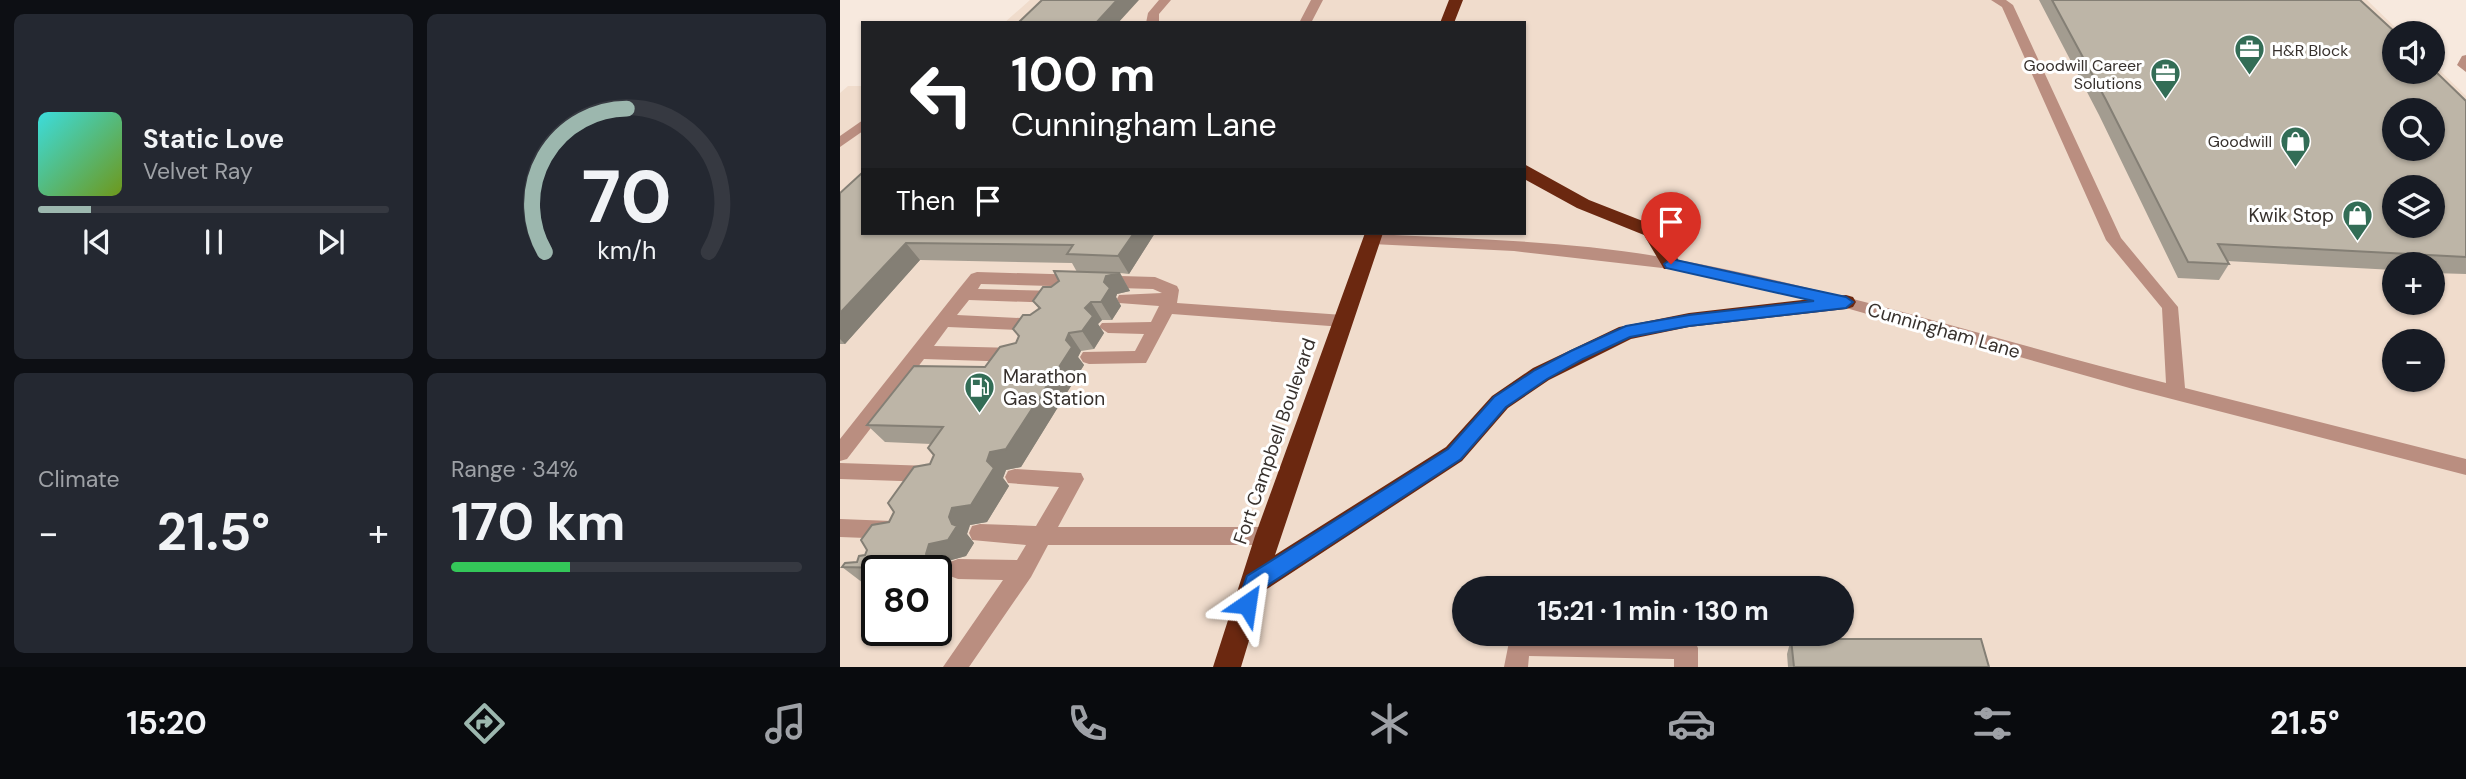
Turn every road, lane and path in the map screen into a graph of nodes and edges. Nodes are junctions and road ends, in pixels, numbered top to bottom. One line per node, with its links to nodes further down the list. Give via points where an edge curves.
1 (1165, 0): 5 (street)
2 (1317, 0): 6 (street)
3 (1456, 0): 7 (highway)
4 (1997, 0): 28 (street, via 2007,5 2114,240 2169,307)
5 (1153, 21)
6 (1306, 21)
7 (1448, 21)
8 (2466, 59): 9 (street)
9 (2466, 68)
10 (861, 126): 11 (street)
11 (840, 144)
12 (1526, 171): 14 (highway, via 1583,204 1651,231)
13 (1373, 236): 14 (street, Cunningham Lane); 21 (highway, Fort Campbell Boulevard)
14 (1671, 264): 18 (street, Cunningham Lane)
15 (964, 294): 16 (street); 19 (street, via 977,278 1156,283 1171,290); 20 (street)
16 (1061, 297)
17 (1125, 299): 19 (street)
18 (1846, 302): 28 (street, Cunningham Lane); 41 (highway, via 1626,332 1577,355 1500,402 1454,454)
19 (1168, 304): 21 (street); 24 (street)
20 (943, 321): 22 (street); 25 (street)
21 (1343, 321): 38 (highway, Fort Campbell Boulevard)
22 (1041, 325)
23 (1108, 327): 24 (street)
24 (1156, 328): 27 (street, via 1140,358)
25 (919, 352): 26 (street); 29 (street)
26 (1021, 355)
27 (1089, 357)
28 (2176, 393): 30 (street, Cunningham Lane)
29 (840, 453)
30 (2466, 467)
31 (840, 471): 32 (street)
32 (938, 474)
33 (1015, 477): 37 (street, via 1074,479)
34 (840, 528): 35 (street)
35 (899, 530)
36 (980, 533): 37 (street)
37 (1043, 536): 38 (street); 40 (street)
38 (1268, 536): 41 (highway, Fort Campbell Boulevard)
39 (958, 569): 40 (street)
40 (1023, 570): 42 (street)
41 (1254, 583): 43 (highway, Fort Campbell Boulevard)
42 (955, 667)
43 (1227, 667)
44 (1516, 667): 45 (street, via 1518,645 1686,648)
45 (1686, 667)

